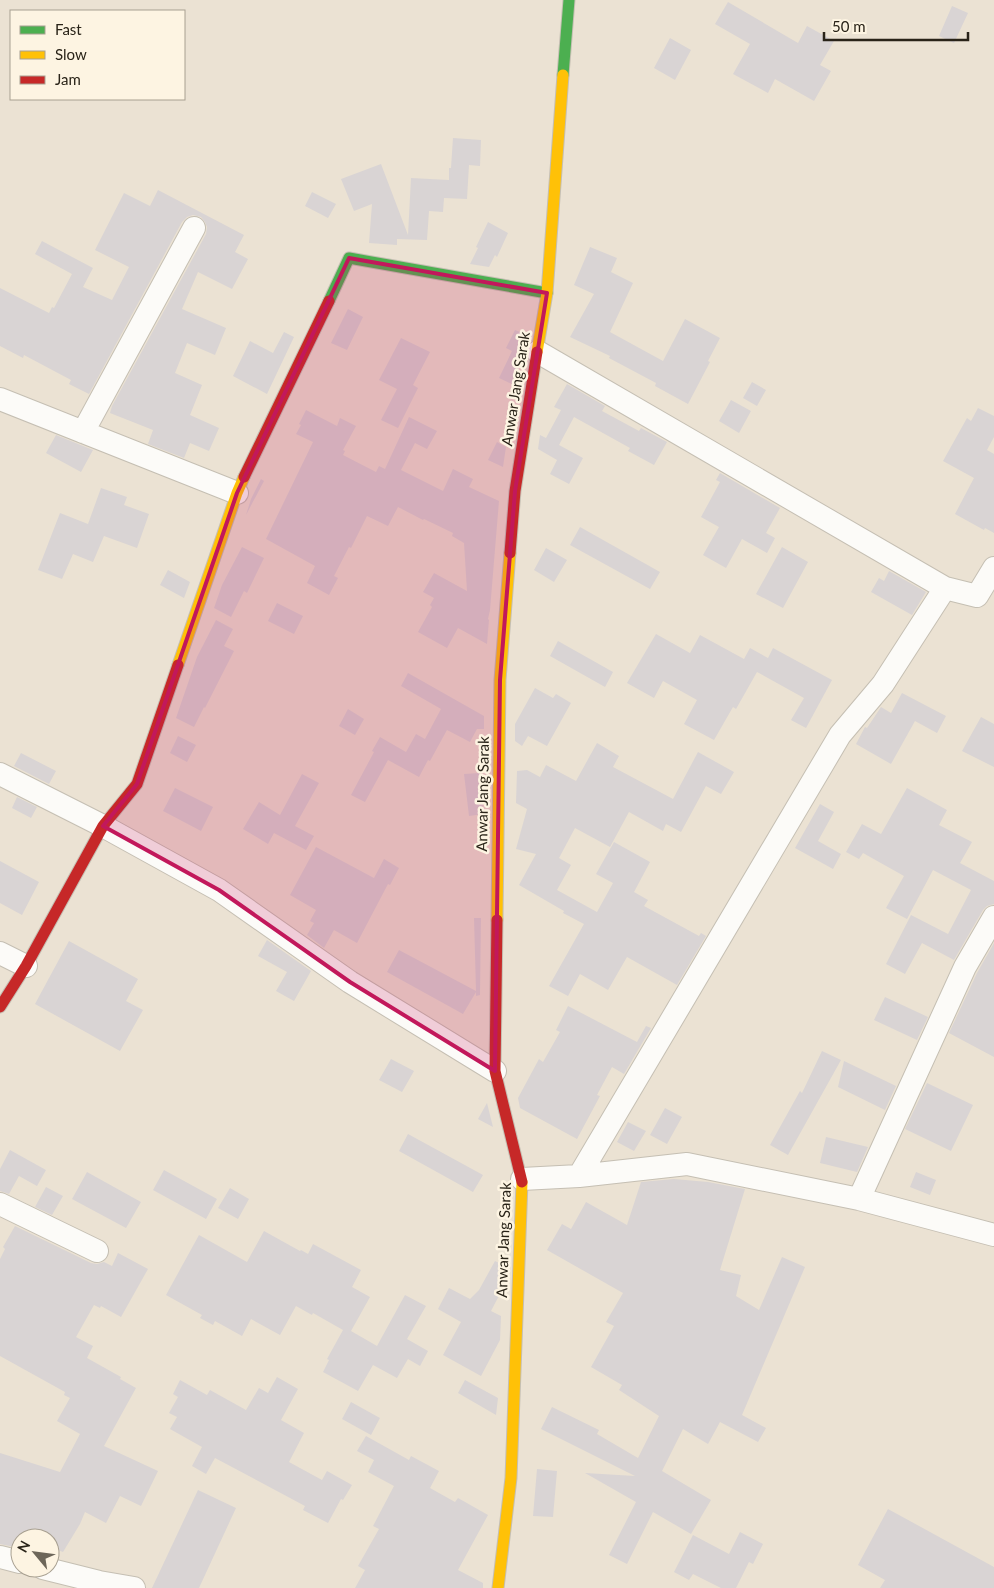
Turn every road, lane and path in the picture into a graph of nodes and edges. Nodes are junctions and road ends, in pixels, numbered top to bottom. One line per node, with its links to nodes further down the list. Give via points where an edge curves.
1 (569, 0): 3 (main road, Anwar Jang Sarak)
2 (194, 228): 6 (street)
3 (547, 293): 4 (main road, Anwar Jang Sarak); 7 (main road, via 349,258)
4 (538, 352): 9 (street); 16 (main road, Anwar Jang Sarak, via 515,491 500,680)
5 (0, 399): 6 (street)
6 (83, 432): 7 (street)
7 (237, 493): 11 (main road, via 137,784)
8 (994, 568): 9 (street, via 977,596)
9 (945, 588): 17 (street, via 883,684 840,735)
10 (0, 774): 11 (street)
11 (103, 826): 14 (main road); 16 (street, via 219,890 350,982)
12 (994, 917): 19 (street, via 965,967)
13 (0, 953): 14 (street)
14 (26, 966): 15 (main road)
15 (0, 1007)
16 (495, 1071): 18 (main road, Anwar Jang Sarak)
17 (579, 1176): 18 (street); 19 (street, via 687,1164)
18 (522, 1179): 26 (main road, Anwar Jang Sarak, via 511,1478)
19 (859, 1199): 21 (street)
20 (0, 1204): 22 (street)
21 (994, 1234)
22 (96, 1251)
23 (60, 1573): 24 (street)
24 (98, 1585): 25 (street)
25 (134, 1588)
26 (498, 1588)

